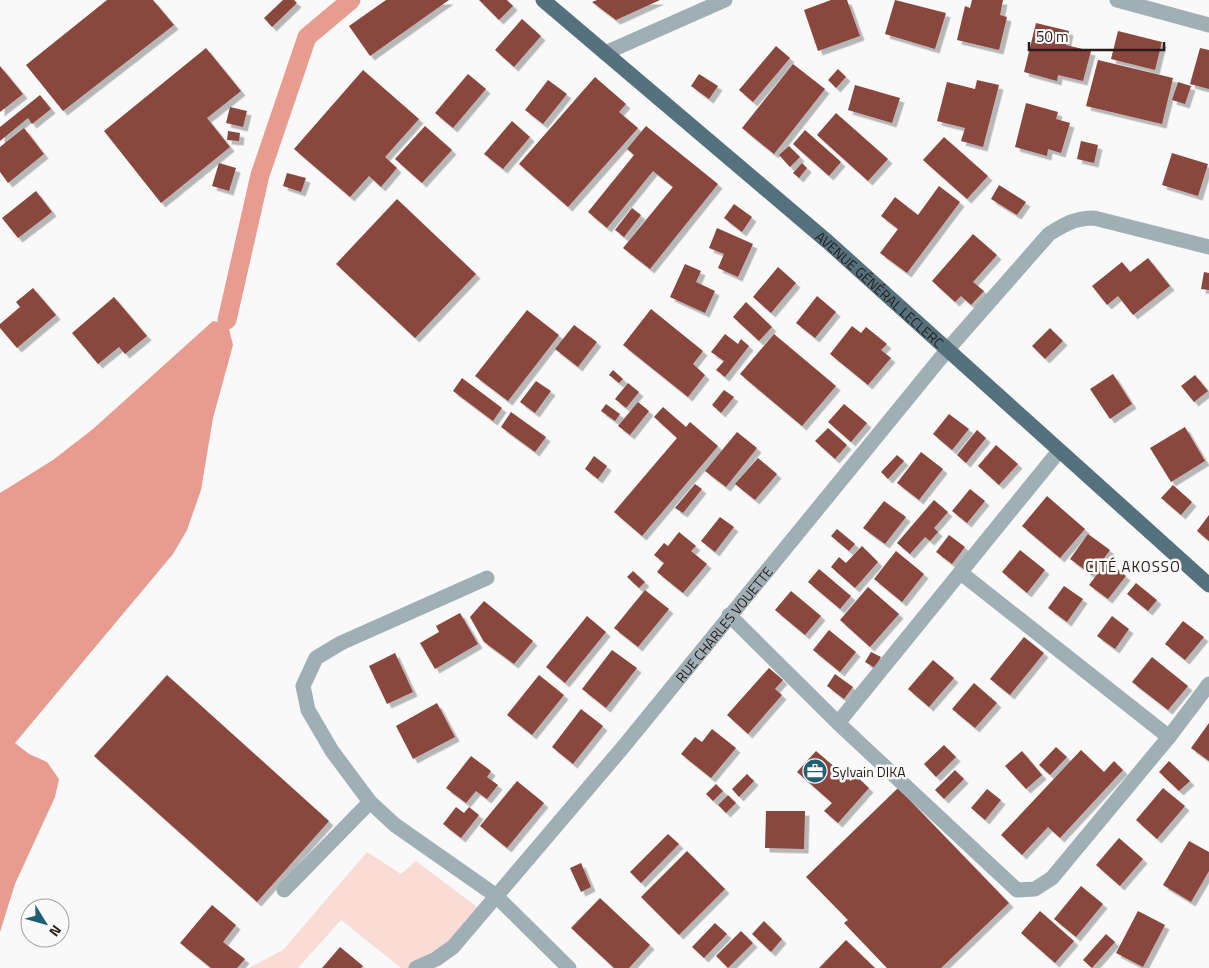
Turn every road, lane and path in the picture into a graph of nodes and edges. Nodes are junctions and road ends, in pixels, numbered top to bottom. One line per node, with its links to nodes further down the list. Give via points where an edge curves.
1 (543, 0): 5 (main road, AVENUE GÉNÉRAL LECLERC)
2 (725, 0): 5 (street)
3 (1117, 0): 4 (street)
4 (1209, 25)
5 (605, 53): 7 (main road, AVENUE GÉNÉRAL LECLERC, via 747,171)
6 (1209, 247): 7 (street, RUE CHARLES VOUETTE, via 1094,218 1067,222 1049,234)
7 (948, 348): 8 (main road, AVENUE GÉNÉRAL LECLERC); 12 (street, RUE CHARLES VOUETTE)
8 (1059, 451): 9 (street); 11 (main road, AVENUE GÉNÉRAL LECLERC)
9 (961, 572): 14 (street); 15 (street)
10 (488, 578): 16 (street, via 341,643 316,658 303,686 308,710 332,751)
11 (1209, 585)
12 (729, 615): 14 (street); 18 (street, RUE CHARLES VOUETTE, via 624,746)
13 (1209, 684): 15 (street)
14 (838, 723): 15 (street, via 1017,890 1035,889 1052,878)
15 (1168, 736)
16 (370, 802): 17 (street); 18 (street, via 395,825)
17 (284, 890)
18 (495, 895): 19 (street, RUE CHARLES VOUETTE, via 453,946); 20 (street)
19 (416, 968)
20 (569, 968)

